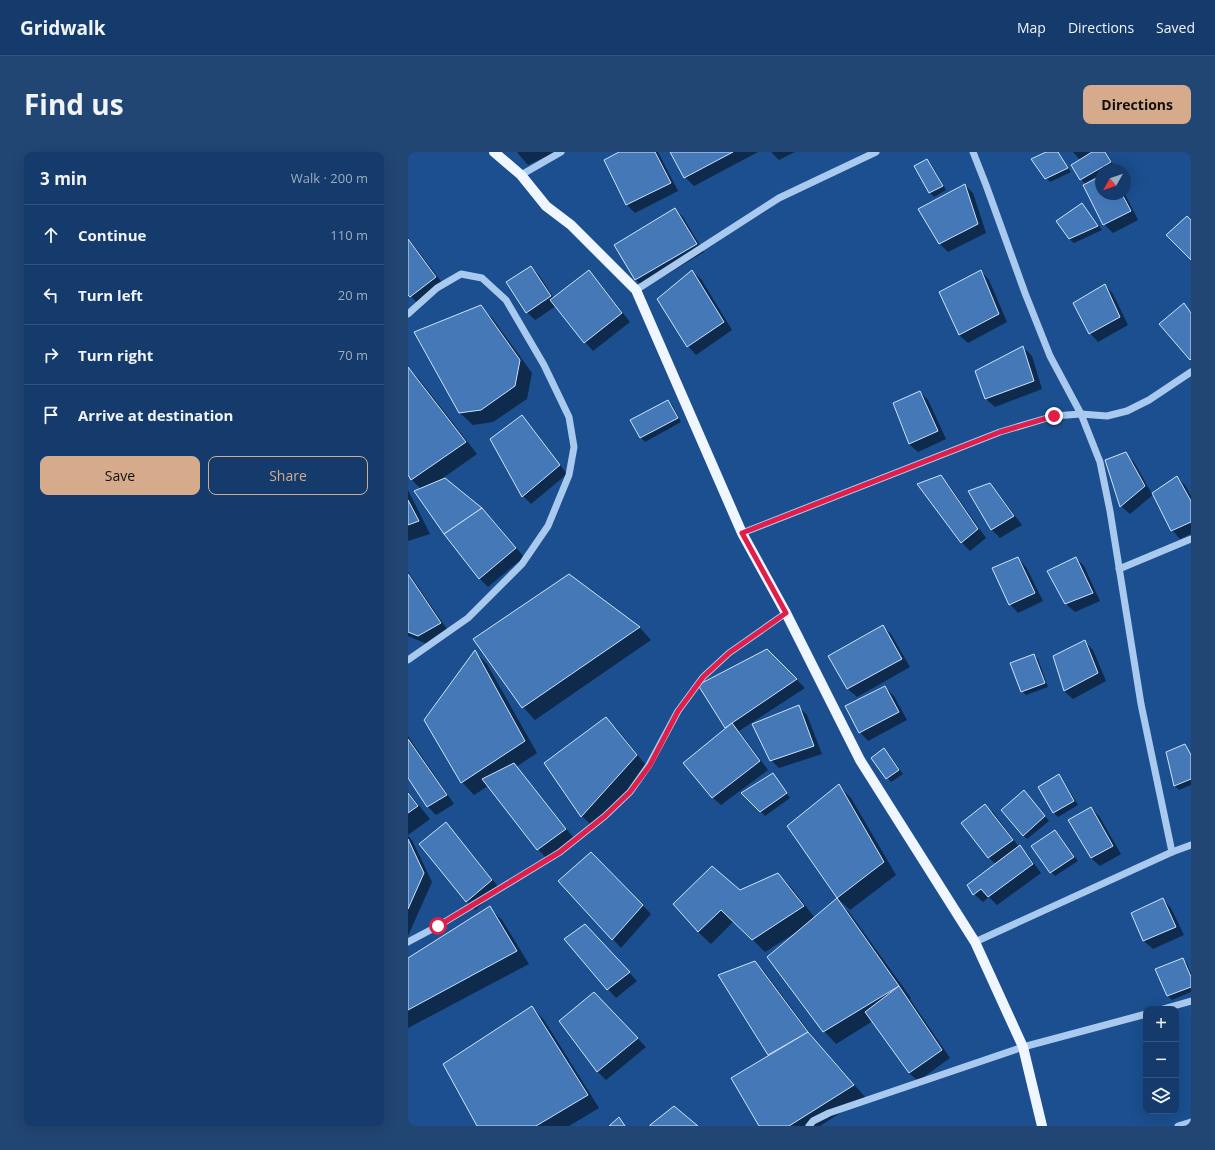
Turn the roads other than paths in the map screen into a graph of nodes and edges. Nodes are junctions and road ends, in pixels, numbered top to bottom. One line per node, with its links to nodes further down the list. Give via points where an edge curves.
1 (494, 152): 5 (main road)
2 (561, 152): 5 (street)
3 (876, 152): 6 (street, via 780,198)
4 (973, 152): 9 (street, via 1050,356)
5 (521, 175): 6 (main road, via 546,206 571,225)
6 (636, 290): 10 (main road)
7 (408, 314): 14 (street, via 437,288 461,274 482,278 506,300 544,365 569,417 574,447 569,475 548,526 522,564 468,618)
8 (1191, 372): 9 (street, via 1149,400 1127,411 1107,416)
9 (1081, 414): 10 (street, via 1054,416 1000,432); 12 (street, via 1100,462)
10 (742, 533): 13 (main road)
11 (1191, 539): 12 (street)
12 (1119, 569): 16 (street, via 1141,704)
13 (786, 613): 17 (street, via 729,653 703,677 678,711 650,765 630,792 605,816 560,852); 18 (main road, via 860,760)
14 (408, 660)
15 (1191, 846): 16 (street)
16 (1172, 852): 18 (street)
17 (408, 942)
18 (975, 942): 22 (main road)
19 (1191, 1001): 20 (street)
20 (1174, 1006)
21 (1143, 1015): 22 (street)
22 (1023, 1047): 24 (street, via 829,1113 813,1121); 25 (main road)
23 (1191, 1122): 26 (street)
24 (809, 1126)
25 (1042, 1126)
26 (1178, 1126)

